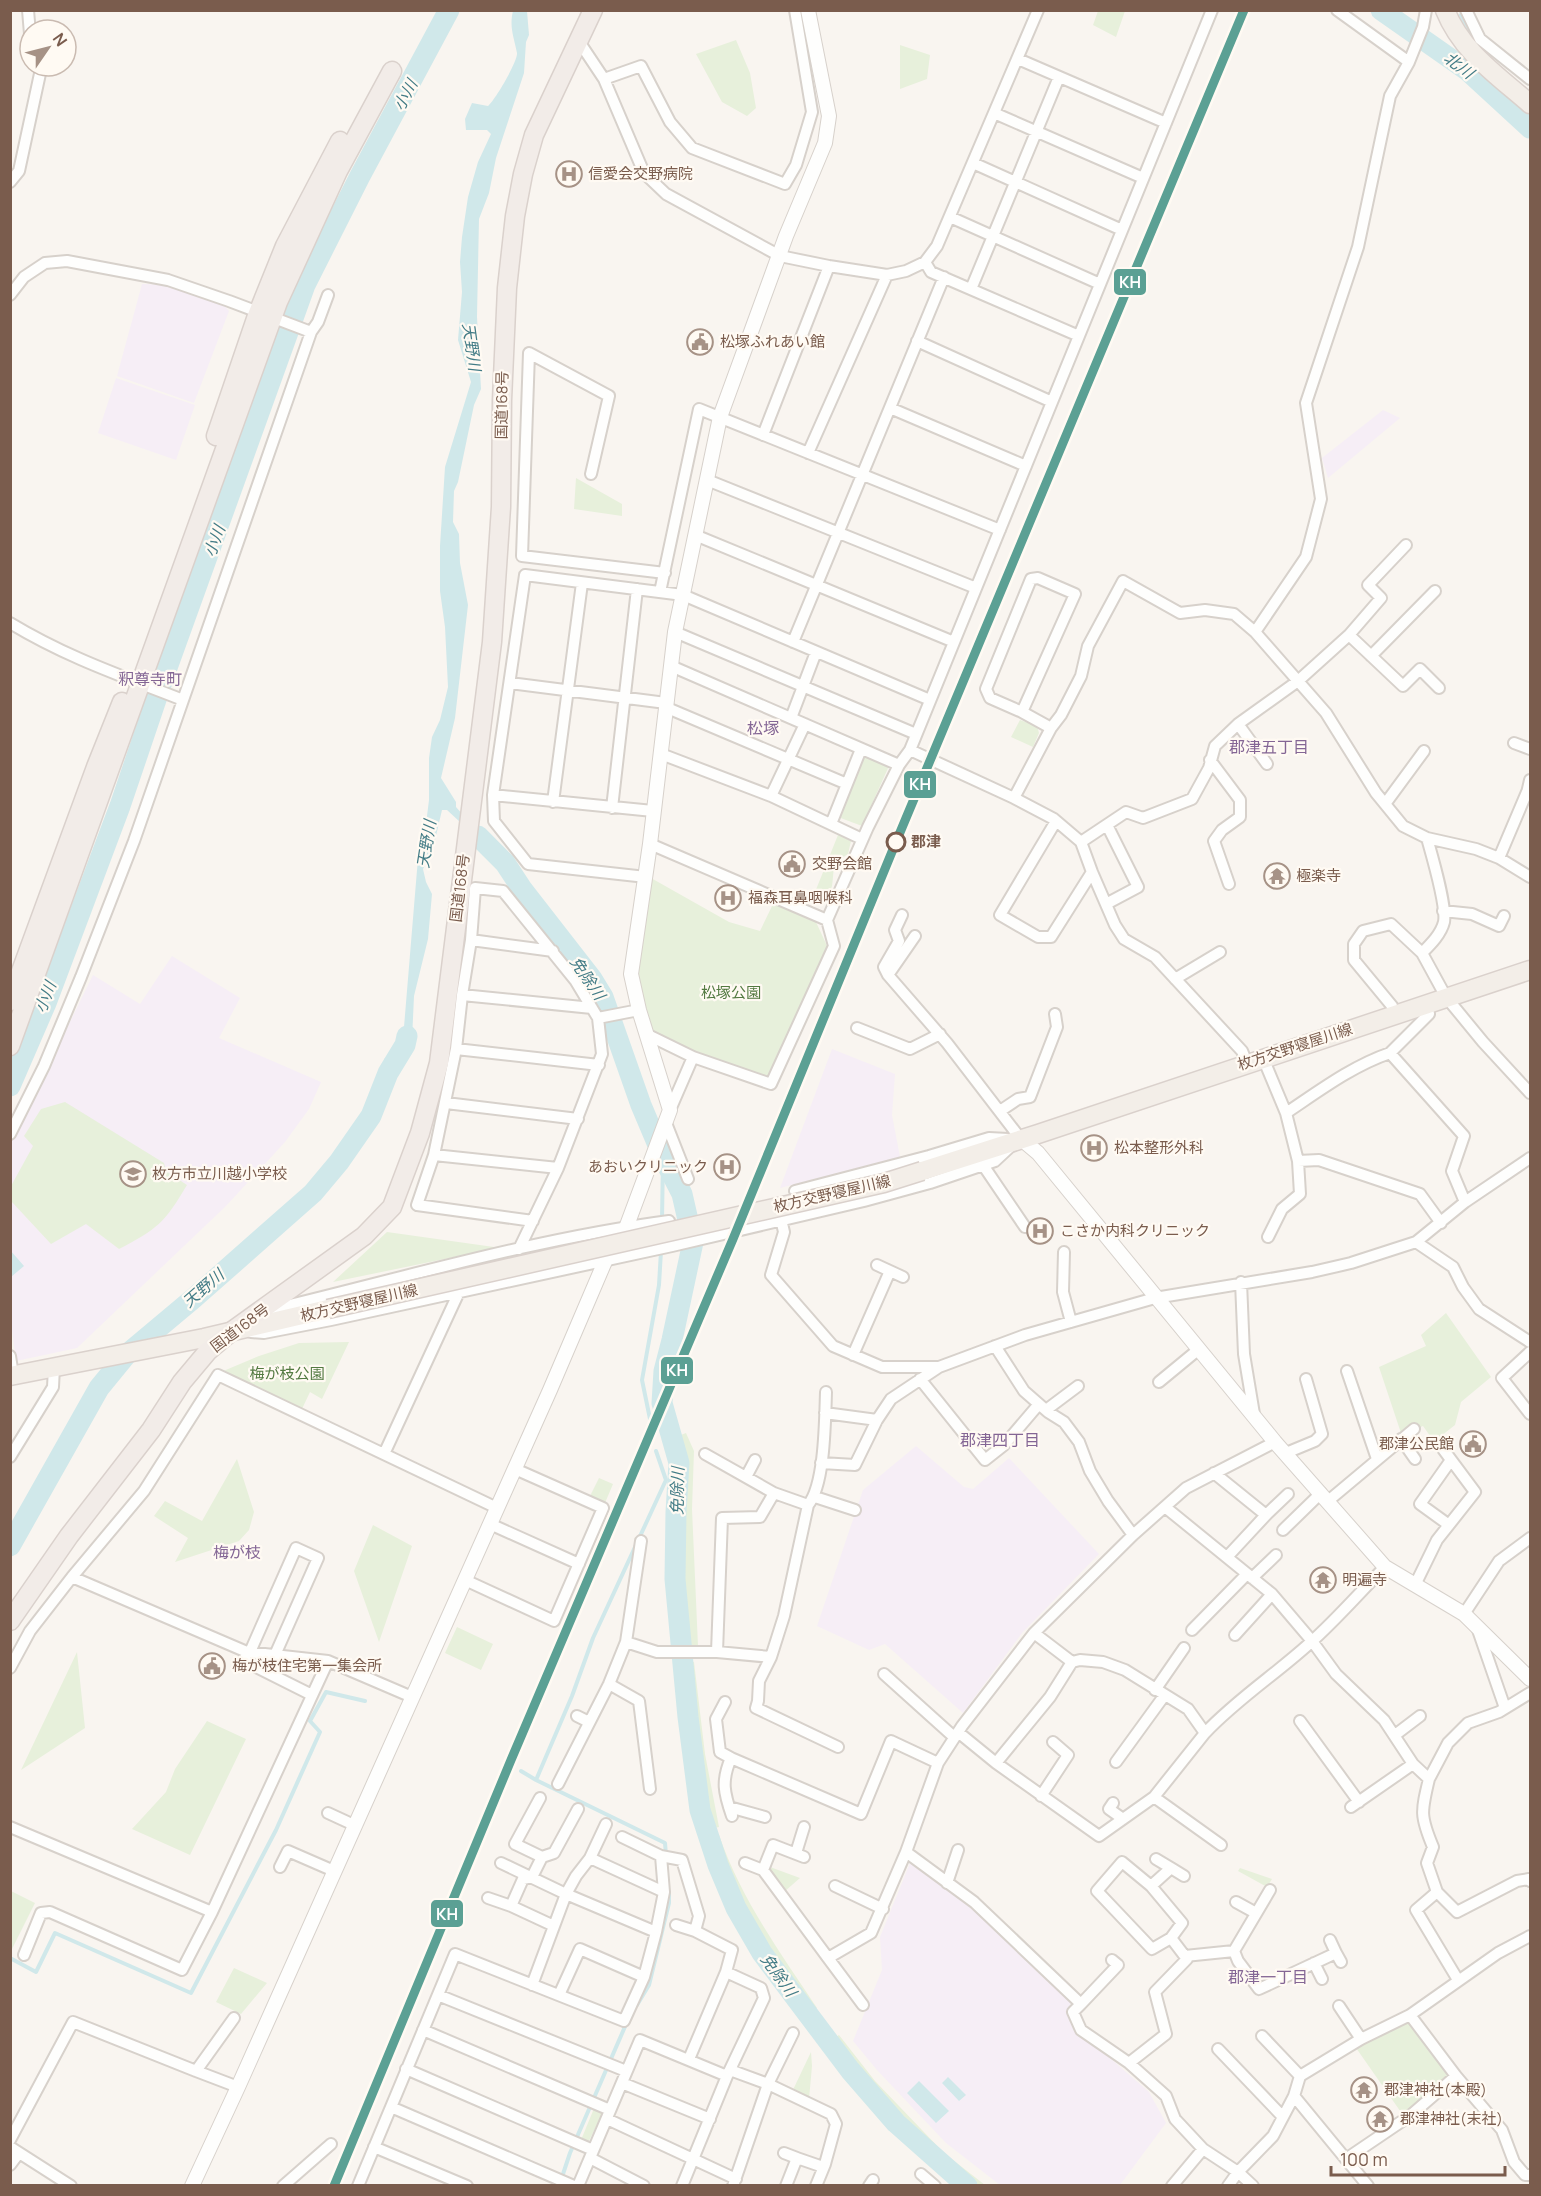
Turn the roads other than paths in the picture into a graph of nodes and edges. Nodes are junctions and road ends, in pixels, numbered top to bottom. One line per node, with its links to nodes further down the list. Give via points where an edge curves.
1 (593, 10): 10 (highway, 国道168号)
2 (795, 10): 16 (street, via 812,112 796,165 784,184 692,148 670,122 640,66)
3 (808, 10): 29 (street, via 829,116 825,143)
4 (1038, 10): 11 (street)
5 (1212, 10): 20 (street)
6 (1337, 10): 12 (street)
7 (1426, 10): 12 (street, via 1424,27)
8 (1445, 10): 18 (main road, via 1458,38)
9 (1466, 10): 17 (street, via 1480,39)
10 (578, 40): 16 (street); 184 (highway, 国道168号, via 534,135 515,216 507,288 492,642 439,1063 420,1133 392,1207 364,1236)
11 (1018, 59): 14 (street); 19 (street)
12 (1409, 60): 65 (street, via 1390,96 1358,247 1306,403 1321,499 1306,557)
13 (387, 68): 38 (highway, via 299,217 285,246)
14 (1059, 77): 20 (street); 21 (street)
15 (39, 78): 24 (street, via 19,171)
16 (604, 79): 29 (street, via 644,173 666,194)
17 (1530, 79)
18 (1530, 104)
19 (994, 113): 21 (street); 22 (street)
20 (1166, 123): 23 (street)
21 (1036, 132): 23 (street); 25 (street)
22 (973, 163): 25 (street); 26 (street)
23 (1143, 178): 27 (street)
24 (10, 182)
25 (1016, 182): 27 (street); 28 (street)
26 (950, 217): 28 (street); 30 (street)
27 (1122, 230): 34 (street)
28 (993, 236): 34 (street); 35 (street)
29 (780, 256): 31 (street); 44 (street)
30 (925, 262): 32 (street); 33 (street, via 931,272)
31 (829, 266): 32 (street); 45 (street)
32 (886, 275): 46 (street)
33 (944, 277): 35 (street); 41 (street)
34 (1100, 284): 40 (street)
35 (971, 289): 40 (street)
36 (10, 295): 38 (street, via 24,277 45,263 67,261 168,280)
37 (328, 295): 39 (street)
38 (265, 315): 39 (street); 74 (highway)
39 (311, 333): 79 (street)
40 (1079, 336): 42 (street)
41 (917, 341): 42 (street); 43 (street)
42 (1052, 402): 47 (street)
43 (890, 408): 47 (street); 49 (street)
44 (720, 417): 45 (street); 50 (street); 55 (street, via 699,409)
45 (763, 435): 46 (street)
46 (808, 453): 49 (street)
47 (1026, 466): 51 (street)
48 (591, 474): 55 (street, via 609,396 529,353 522,556)
49 (862, 475): 51 (street); 52 (street)
50 (707, 480): 52 (street); 53 (street)
51 (1000, 530): 58 (street)
52 (838, 533): 57 (street); 58 (street)
53 (695, 535): 57 (street); 62 (street)
54 (1406, 545): 66 (street, via 1368,585 1381,598)
55 (665, 573): 61 (street)
56 (582, 584): 59 (street); 73 (street, via 525,575); 77 (street)
57 (817, 585): 67 (street); 68 (street)
58 (976, 588): 68 (street)
59 (638, 589): 61 (street); 78 (street)
60 (1435, 591): 70 (street)
61 (660, 592): 62 (street)
62 (683, 595): 64 (street); 67 (street)
63 (10, 623): 74 (street, via 46,645)
64 (675, 632): 71 (street); 75 (street)
65 (1255, 632): 72 (street); 86 (street, via 1234,614 1205,610 1180,613 1123,581 1088,646 1081,675 1061,716)
66 (1349, 635): 70 (street); 72 (street)
67 (793, 642): 69 (street)
68 (954, 642): 80 (street)
69 (816, 652): 75 (street); 80 (street)
70 (1371, 656): 76 (street, via 1403,686 1420,669)
71 (671, 666): 81 (street); 83 (street)
72 (1298, 681): 85 (street); 105 (street, via 1326,713)
73 (510, 683): 77 (street); 101 (street)
74 (138, 684): 79 (street); 134 (highway, via 96,767); 144 (highway)
75 (804, 686): 83 (street); 87 (street)
76 (1440, 688)
77 (568, 691): 78 (street); 104 (street)
78 (625, 698): 81 (street); 106 (street)
79 (183, 700): 156 (street, via 81,977)
80 (930, 700): 87 (street)
81 (666, 705): 93 (street); 94 (street)
82 (1022, 712): 82 (street, via 1075,594 1038,578 1031,579 986,689 990,698); 86 (street)
83 (791, 718): 84 (street)
84 (805, 724): 89 (street); 94 (street)
85 (1238, 724): 95 (street, via 1215,746); 96 (street)
86 (1051, 728): 103 (street)
87 (916, 734): 91 (street)
88 (1514, 742): 90 (street)
89 (861, 749): 97 (street); 99 (street)
90 (1530, 749)
91 (910, 750): 97 (street); 103 (street)
92 (1424, 751): 105 (street)
93 (661, 754): 102 (street); 107 (street)
94 (789, 758): 99 (street); 102 (street)
95 (1210, 760): 110 (street, via 1192,799 1143,818 1126,812); 119 (street, via 1240,800 1240,817 1214,841)
96 (1267, 764)
97 (899, 765): 112 (street)
98 (1530, 780): 100 (street)
99 (847, 784): 109 (street)
100 (1528, 793): 115 (street)
101 (493, 795): 104 (street); 117 (street, via 494,821 528,864)
102 (771, 796): 109 (street)
103 (1014, 798): 108 (street)
104 (553, 802): 106 (street)
105 (1385, 804): 111 (street, via 1403,826)
106 (612, 808): 107 (street)
107 (654, 812): 114 (street)
108 (1056, 820): 113 (street); 116 (street, via 1000,915 1038,937 1051,937)
109 (831, 824): 112 (street)
110 (1107, 825): 113 (street); 120 (street, via 1138,887)
111 (1427, 838): 115 (street); 121 (street)
112 (862, 839): 123 (street)
113 (1081, 842): 116 (street)
114 (650, 844): 117 (street); 123 (street)
115 (1499, 858): 118 (street)
116 (1092, 872): 120 (street)
117 (646, 877): 137 (street, via 631,974)
118 (1530, 877)
119 (1229, 885)
120 (1106, 903): 132 (street, via 1124,939 1155,957)
121 (1443, 911): 124 (street, via 1472,914); 129 (street, via 1444,921)
122 (902, 915): 131 (street, via 896,930 898,941 884,967)
123 (827, 920): 147 (street, via 834,946 771,1084)
124 (1499, 925)
125 (915, 936): 131 (street)
126 (471, 940): 127 (street); 127 (street, via 475,888 503,891); 133 (street)
127 (553, 951): 138 (street)
128 (1220, 952): 132 (street)
129 (1422, 953): 135 (street); 140 (street, via 1392,924 1363,931 1354,944 1354,960)
130 (1530, 970): 135 (main road, 枚方交野寝屋川線)
131 (888, 975): 143 (street)
132 (1175, 980): 148 (street)
133 (462, 995): 138 (street); 145 (street)
134 (11, 998)
135 (1446, 998): 136 (main road, 枚方交野寝屋川線); 150 (street)
136 (1427, 1004): 140 (main road, 枚方交野寝屋川線); 146 (street, via 1430,1014)
137 (639, 1010): 138 (street); 142 (street)
138 (595, 1013): 149 (street, via 602,1054)
139 (1056, 1014): 152 (street, via 1054,1047 1040,1063 1030,1097 1018,1099)
140 (1395, 1014): 148 (main road, 枚方交野寝屋川線)
141 (857, 1028): 143 (street, via 910,1049)
142 (646, 1034): 147 (street); 155 (street)
143 (940, 1034): 152 (street)
144 (10, 1046)
145 (456, 1049): 149 (street); 151 (street)
146 (1390, 1053): 153 (street, via 1372,1059); 165 (street, via 1464,1136 1452,1170)
147 (693, 1057): 155 (street)
148 (1255, 1061): 153 (street); 157 (main road, 枚方交野寝屋川線)
149 (598, 1065): 154 (street)
150 (1530, 1093)
151 (447, 1103): 154 (street); 158 (street)
152 (1000, 1111): 157 (street)
153 (1286, 1113): 160 (street)
154 (578, 1119): 162 (street)
155 (666, 1121): 163 (street); 170 (street)
156 (10, 1134)
157 (1020, 1138): 161 (street, via 995,1161); 164 (street, via 989,1138); 182 (street, via 1038,1154); 184 (main road, 枚方交野寝屋川線, bridge, via 884,1183)
158 (434, 1155): 162 (street); 167 (street, via 417,1205)
159 (1530, 1158): 165 (street)
160 (1298, 1161): 168 (street, via 1319,1160 1420,1194); 171 (street, via 1300,1194 1282,1209)
161 (983, 1165): 166 (street, via 930,1183); 169 (street)
162 (558, 1168): 167 (street)
163 (688, 1179)
164 (795, 1191)
165 (1466, 1202): 168 (street)
166 (782, 1220): 173 (street); 189 (street, via 784,1232 771,1275 833,1346)
167 (533, 1221): 174 (street)
168 (1441, 1223): 172 (street)
169 (1025, 1227)
170 (626, 1228): 173 (street, via 669,1221); 174 (street); 176 (street)
171 (1268, 1237)
172 (1416, 1242): 180 (street, via 1312,1272); 185 (street, via 1453,1267 1479,1309)
173 (670, 1246): 176 (street)
174 (519, 1249): 184 (street, via 286,1306)
175 (1064, 1252): 183 (street, via 1063,1292)
176 (606, 1259): 181 (street); 218 (street)
177 (877, 1265): 178 (street)
178 (890, 1271): 179 (street); 189 (street)
179 (903, 1277)
180 (1241, 1282): 182 (street); 203 (street, via 1244,1354)
181 (459, 1292): 184 (street, via 264,1333); 210 (street)
182 (1155, 1298): 183 (street); 187 (street)
183 (1071, 1322): 186 (street)
184 (232, 1331): 191 (main road, 枚方交野寝屋川線); 245 (highway, 国道168号, via 208,1351 182,1382)
185 (1530, 1342)
186 (995, 1346): 192 (street); 200 (street, via 1024,1391)
187 (1199, 1349): 197 (street); 203 (street)
188 (1530, 1352): 202 (street, via 1502,1378)
189 (853, 1355): 192 (street, via 882,1367)
190 (10, 1356): 194 (street)
191 (54, 1367): 194 (main road, 枚方交野寝屋川線); 212 (street, via 53,1387)
192 (939, 1367): 195 (street)
193 (1347, 1371): 213 (street)
194 (12, 1375)
195 (920, 1379): 200 (street, via 985,1460); 204 (street, via 891,1399)
196 (1306, 1379): 209 (street, via 1322,1434)
197 (1159, 1382)
198 (1078, 1386): 200 (street)
199 (826, 1392): 201 (street)
200 (1042, 1407): 232 (street, via 1064,1422 1079,1442 1090,1471)
201 (825, 1413): 204 (street); 217 (street)
202 (1530, 1413)
203 (1254, 1414): 207 (street)
204 (877, 1420): 217 (street, via 855,1465)
205 (1414, 1429): 206 (street)
206 (1401, 1439): 213 (street); 214 (street)
207 (1275, 1442): 209 (street); 219 (street)
208 (1443, 1449): 216 (street)
209 (1286, 1453): 223 (street)
210 (384, 1454): 226 (street); 240 (street, via 218,1375 144,1491)
211 (705, 1454): 220 (street)
212 (10, 1457)
213 (1377, 1459): 223 (street)
214 (1415, 1459)
215 (755, 1460): 220 (street)
216 (1451, 1460): 230 (street, via 1475,1492); 230 (street, via 1420,1504)
217 (821, 1463): 224 (street)
218 (515, 1469): 226 (street); 237 (street, via 603,1508)
219 (1214, 1473): 225 (street, via 1186,1488); 228 (street)
220 (746, 1477): 221 (street)
221 (774, 1492): 224 (street); 254 (street, via 759,1517 722,1518)
222 (1288, 1494): 228 (street)
223 (1324, 1497): 231 (street); 238 (street)
224 (812, 1502): 227 (street); 256 (street)
225 (1165, 1507): 232 (street); 236 (street)
226 (498, 1508): 229 (street)
227 (855, 1510)
228 (1266, 1515): 236 (street)
229 (490, 1524): 237 (street); 241 (street)
230 (1449, 1525): 242 (street)
231 (1283, 1530)
232 (1133, 1535): 248 (street)
233 (1530, 1538): 244 (street, via 1499,1561)
234 (641, 1541): 251 (street, via 630,1579)
235 (1276, 1554): 239 (street)
236 (1227, 1557): 239 (street)
237 (579, 1564): 241 (street, via 555,1621)
238 (1385, 1567): 242 (street); 250 (street)
239 (1249, 1576): 243 (street); 247 (street)
240 (72, 1577): 253 (street); 259 (street, via 30,1631)
241 (465, 1580): 266 (street)
242 (1415, 1584): 244 (street)
243 (1272, 1594): 249 (street); 250 (street)
244 (1464, 1614): 246 (street)
245 (10, 1621)
246 (1477, 1627): 261 (street); 268 (street)
247 (1192, 1630)
248 (1034, 1633): 258 (street); 274 (street)
249 (1235, 1635)
250 (1312, 1641): 273 (street, via 1275,1678 1224,1712); 275 (street, via 1336,1674)
251 (626, 1642): 254 (street, via 657,1652); 262 (street)
252 (1184, 1648): 263 (street)
253 (249, 1652): 255 (street); 255 (street, via 296,1548 318,1558); 265 (street, via 244,1661)
254 (717, 1652): 256 (street)
255 (275, 1655): 257 (street)
256 (771, 1657): 277 (street, via 759,1681 754,1711)
257 (328, 1661): 265 (street); 266 (street)
258 (1072, 1662): 263 (street, via 1103,1662 1125,1670); 281 (street, via 1050,1697)
259 (10, 1668)
260 (884, 1674): 274 (street, via 907,1701)
261 (1530, 1679)
262 (609, 1684): 272 (street); 285 (street, via 639,1701)
263 (1159, 1693): 273 (street, via 1188,1709); 278 (street)
264 (1530, 1693): 268 (street)
265 (312, 1695): 326 (street)
266 (412, 1697): 295 (street)
267 (725, 1708): 279 (street, via 716,1719 720,1752)
268 (1505, 1708): 283 (street, via 1468,1724 1448,1743)
269 (577, 1716): 272 (street)
270 (1420, 1716): 275 (street)
271 (1300, 1720): 282 (street, via 1355,1804)
272 (589, 1722): 284 (street)
273 (1205, 1733): 287 (street)
274 (956, 1735): 280 (street); 281 (street)
275 (1395, 1735): 282 (street)
276 (1053, 1742): 286 (street, via 1068,1755)
277 (838, 1747)
278 (1118, 1755)
279 (731, 1758): 280 (street, via 778,1782 861,1814 869,1778 887,1739); 292 (street, via 724,1774 731,1812)
280 (938, 1763): 301 (street)
281 (996, 1764): 286 (street)
282 (1413, 1764): 283 (street)
283 (1429, 1779): 320 (street, via 1422,1809 1433,1847 1427,1863)
284 (558, 1784)
285 (650, 1789)
286 (1041, 1796): 293 (street, via 1099,1836)
287 (1154, 1797): 293 (street); 299 (street, via 1195,1833)
288 (540, 1798): 303 (street, via 515,1844)
289 (1113, 1803): 293 (street, via 1109,1809)
290 (578, 1809): 303 (street, via 554,1853)
291 (328, 1813): 295 (street)
292 (765, 1817)
293 (1123, 1819)
294 (606, 1824): 304 (street)
295 (354, 1825): 311 (street)
296 (10, 1827): 326 (street)
297 (804, 1827): 310 (street, via 800,1855 773,1845)
298 (622, 1837): 302 (street)
299 (1221, 1845)
300 (958, 1850): 315 (street)
301 (906, 1852): 315 (street); 325 (street)
302 (661, 1856): 319 (street); 330 (street, via 682,1860 699,1916)
303 (542, 1857): 313 (street)
304 (590, 1858): 319 (street); 321 (street)
305 (1156, 1859): 309 (street)
306 (501, 1863): 313 (street)
307 (745, 1863): 310 (street)
308 (280, 1867): 311 (street, via 288,1851)
309 (1171, 1868): 312 (street); 317 (street)
310 (763, 1870): 338 (street, via 805,1921)
311 (333, 1871): 368 (street)
312 (1184, 1876)
313 (532, 1877): 321 (street); 324 (street, via 523,1880)
314 (1530, 1881): 320 (street, via 1516,1881 1458,1912)
315 (947, 1883): 348 (street, via 974,1902)
316 (835, 1886): 325 (street)
317 (1151, 1886): 333 (street, via 1182,1923); 333 (street, via 1122,1862 1097,1891 1152,1949)
318 (1270, 1890): 327 (street)
319 (664, 1892): 331 (street)
320 (1437, 1892): 344 (street, via 1416,1910)
321 (566, 1894): 329 (street); 331 (street)
322 (488, 1898): 324 (street)
323 (1236, 1902): 327 (street)
324 (511, 1906): 329 (street)
325 (883, 1909): 338 (street, via 871,1933)
326 (212, 1912): 336 (street, via 182,1970 50,1912 41,1913)
327 (1256, 1913): 335 (street)
328 (676, 1924): 330 (street)
329 (555, 1926): 345 (street)
330 (695, 1931): 341 (street, via 732,1950)
331 (656, 1932): 342 (street)
332 (1530, 1936): 344 (street)
333 (1171, 1938): 337 (street)
334 (1330, 1940): 339 (street, via 1338,1957)
335 (1234, 1951): 337 (street); 339 (street, via 1238,1970 1259,1989)
336 (24, 1955)
337 (1185, 1956): 359 (street, via 1187,1959 1155,1992 1166,2034)
338 (828, 1958): 349 (street)
339 (1314, 1963): 343 (street)
340 (1118, 1966): 348 (street)
341 (726, 1972): 358 (street); 363 (street, via 761,1988 764,1998)
342 (644, 1977): 347 (street, via 624,2021); 347 (street, via 580,1949)
343 (1322, 1979)
344 (1458, 1980): 351 (street)
345 (532, 1985): 346 (street, via 455,1954); 347 (street)
346 (438, 1995): 353 (street); 362 (street)
347 (559, 1995)
348 (1081, 2004): 359 (street, via 1073,2012 1082,2030)
349 (862, 2005)
350 (1339, 2006): 356 (street)
351 (1410, 2015): 356 (street); 365 (street)
352 (234, 2018): 361 (street)
353 (423, 2030): 360 (street); 371 (street, via 591,2102)
354 (793, 2032): 367 (street)
355 (1263, 2036): 364 (street)
356 (1361, 2038): 364 (street)
357 (1218, 2049): 372 (street)
358 (688, 2059): 362 (street, via 640,2040); 363 (street)
359 (1129, 2063): 377 (street, via 1166,2096 1175,2119)
360 (406, 2069): 370 (street); 380 (street, via 575,2142)
361 (196, 2071): 368 (street); 374 (street, via 73,2022)
362 (626, 2071): 366 (street)
363 (728, 2073): 367 (street); 373 (street)
364 (1300, 2076): 369 (street)
365 (1456, 2076): 383 (street, via 1411,2115); 388 (street, via 1502,2130 1514,2162 1525,2175)
366 (622, 2083): 371 (street); 373 (street)
367 (768, 2084): 385 (street, via 831,2114 836,2124); 389 (street)
368 (238, 2087): 393 (street)
369 (1294, 2096): 372 (street); 383 (street)
370 (391, 2107): 376 (street); 390 (street)
371 (608, 2115): 380 (street); 382 (street)
372 (1283, 2117): 386 (street, via 1273,2136)
373 (710, 2119): 382 (street)
374 (10, 2140)
375 (331, 2144): 394 (street)
376 (374, 2147): 391 (street); 395 (street)
377 (1203, 2149): 386 (street); 401 (street)
378 (15, 2150): 384 (street); 392 (street)
379 (784, 2153): 381 (street)
380 (592, 2154): 390 (street); 396 (street)
381 (796, 2158): 385 (street); 398 (street)
382 (693, 2159): 389 (street); 397 (street)
383 (1346, 2159): 404 (street)
384 (10, 2165)
385 (823, 2167): 399 (street)
386 (1238, 2172): 402 (street); 403 (street)
387 (921, 2174): 400 (street)
388 (1530, 2175)
389 (734, 2182)
390 (564, 2183)
391 (362, 2184)
392 (71, 2186)
393 (192, 2186)
394 (283, 2186)
395 (467, 2186)
396 (644, 2186)
397 (682, 2186)
398 (786, 2186)
399 (816, 2186)
400 (935, 2186)
401 (1172, 2186)
402 (1228, 2186)
403 (1253, 2186)
404 (1368, 2186)

